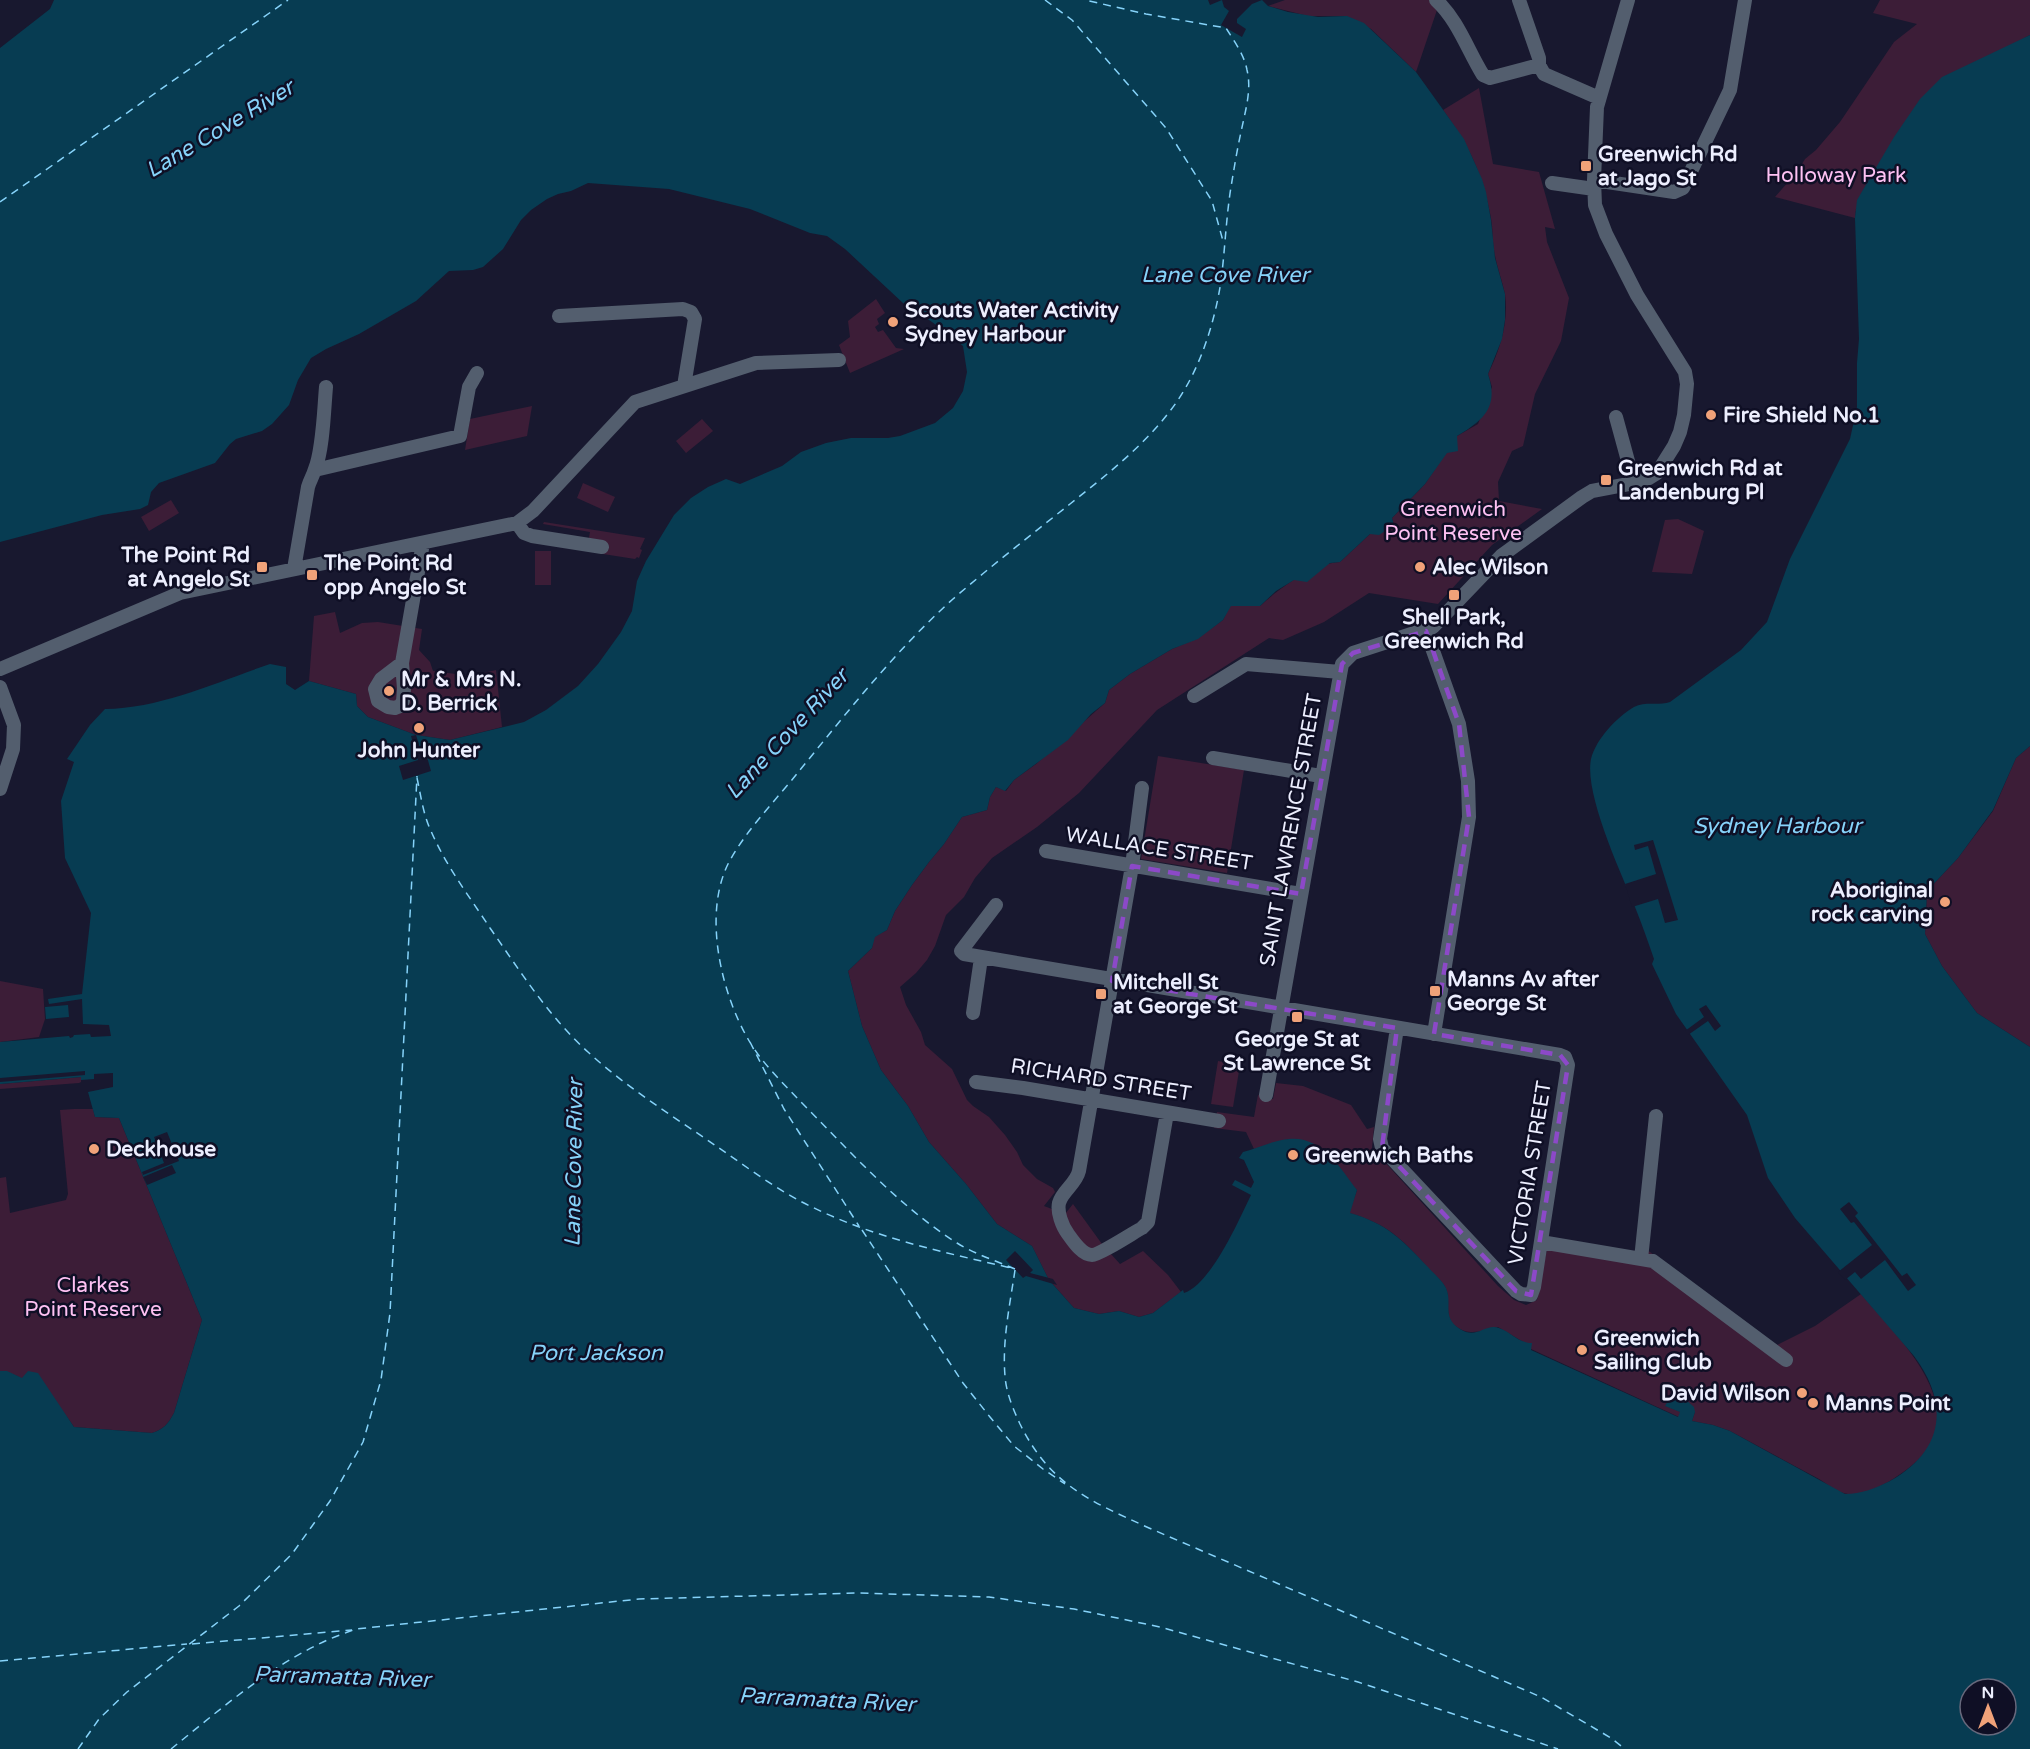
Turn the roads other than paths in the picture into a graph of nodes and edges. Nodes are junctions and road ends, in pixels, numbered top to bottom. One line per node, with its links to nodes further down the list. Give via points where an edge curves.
1 (1436, 0): 5 (street, via 1483,75 1490,78)
2 (1519, 0): 5 (street)
3 (1628, 0): 6 (street)
4 (1745, 0): 8 (street, via 1730,90 1683,188 1674,192)
5 (1539, 65): 6 (street, via 1544,74)
6 (1599, 98): 8 (street)
7 (1552, 183): 8 (street)
8 (1594, 185): 16 (street, via 1595,205 1606,234 1637,295 1685,372 1680,432 1669,456 1658,473)
9 (559, 316): 12 (street, via 683,309 691,312 695,319)
10 (839, 360): 12 (street, via 756,363)
11 (477, 373): 15 (street, via 469,387 460,436)
12 (684, 386): 17 (street, via 634,402 533,512)
13 (326, 387): 15 (street)
14 (1616, 417): 16 (street)
15 (315, 470): 20 (street, via 308,487)
16 (1634, 483): 21 (street, via 1582,497 1501,556 1441,621)
17 (517, 523): 18 (street); 19 (street, via 532,536)
18 (423, 543): 20 (street); 22 (street)
19 (602, 547)
20 (294, 569): 23 (street, via 180,593)
21 (1426, 631): 24 (street, SAINT LAWRENCE STREET, via 1353,653); 40 (street, via 1459,724 1469,816)
22 (402, 663)
23 (0, 669)
24 (1340, 672): 26 (street, via 1246,664); 28 (street, SAINT LAWRENCE STREET)
25 (0, 687): 30 (street, via 14,725 13,749)
26 (1194, 696)
27 (1213, 758): 28 (street)
28 (1321, 776): 33 (street, SAINT LAWRENCE STREET)
29 (1142, 788): 32 (street)
30 (0, 789)
31 (1046, 851): 32 (street, WALLACE STREET)
32 (1132, 866): 33 (street, WALLACE STREET); 36 (street)
33 (1302, 894): 37 (street, SAINT LAWRENCE STREET)
34 (996, 905): 35 (street, via 961,951)
35 (981, 958): 36 (street); 38 (street)
36 (1112, 981): 37 (street); 43 (street)
37 (1281, 1008): 39 (street); 42 (street, SAINT LAWRENCE STREET)
38 (973, 1013)
39 (1397, 1028): 40 (street); 47 (street, VICTORIA STREET, via 1380,1139 1382,1148 1516,1291 1527,1296 1534,1287)
40 (1434, 1034): 47 (street, VICTORIA STREET, via 1565,1057 1568,1065)
41 (976, 1082): 43 (street, RICHARD STREET)
42 (1266, 1095)
43 (1091, 1099): 44 (street, RICHARD STREET); 44 (street, via 1078,1175 1060,1202 1064,1230 1089,1255 1145,1226 1151,1214)
44 (1167, 1113): 46 (street, RICHARD STREET)
45 (1656, 1116): 48 (street)
46 (1219, 1120)
47 (1541, 1242): 48 (street)
48 (1641, 1259): 49 (street, via 1653,1261)
49 (1786, 1360)

